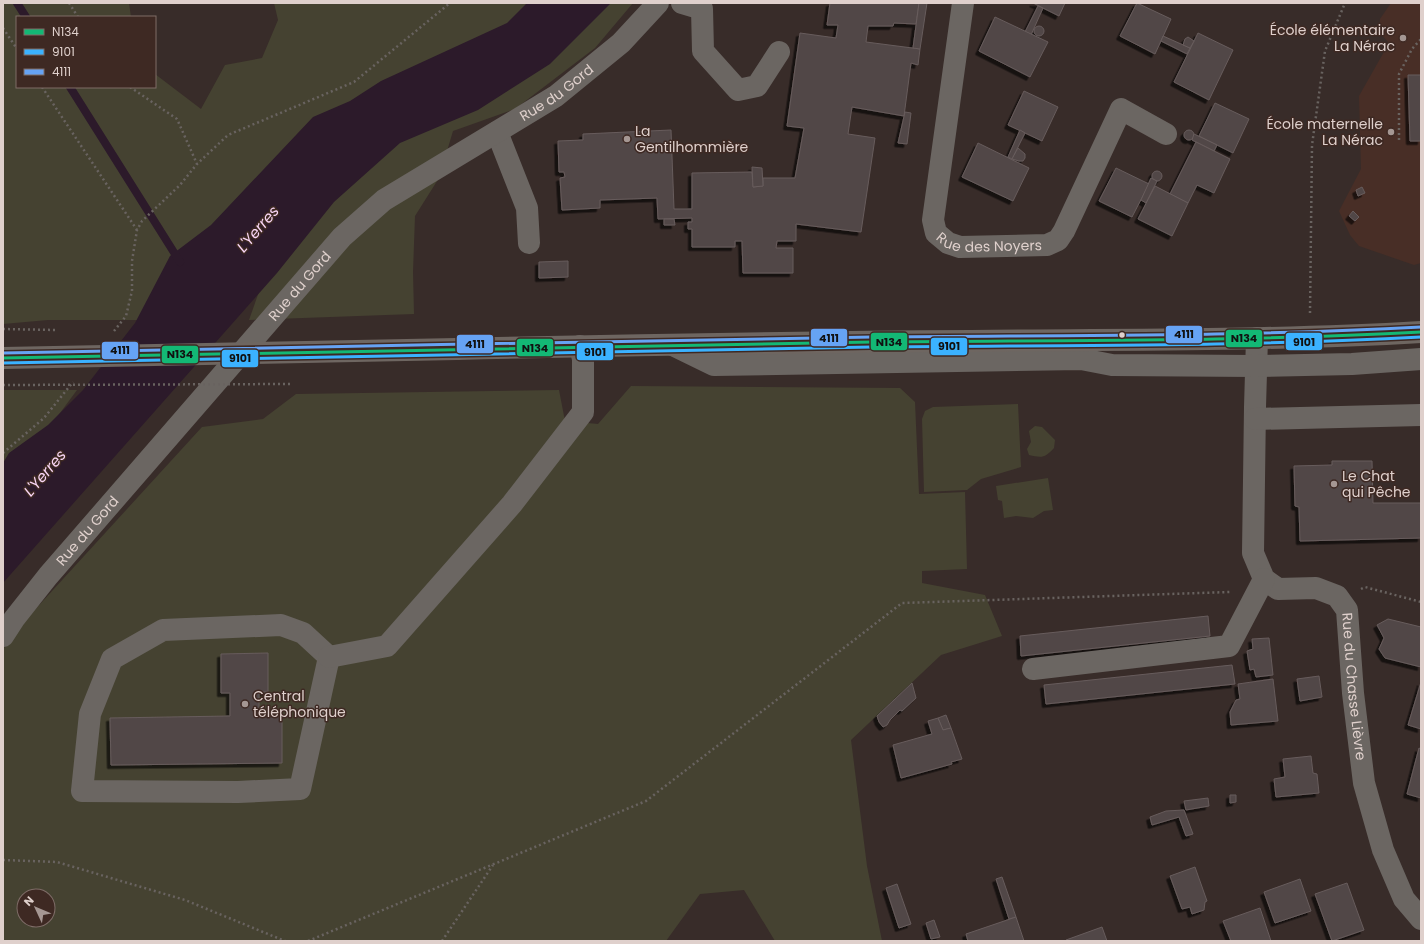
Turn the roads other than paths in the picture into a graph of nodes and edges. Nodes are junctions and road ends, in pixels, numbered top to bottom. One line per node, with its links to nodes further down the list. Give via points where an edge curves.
1 (658, 3): 5 (street, Rue du Gord, via 621,43 556,96)
2 (682, 3): 4 (street, via 702,9 703,51 738,90 757,86)
3 (963, 3): 6 (street, Rue des Noyers, via 933,220 936,233 948,243 960,247 1046,245 1058,240 1121,109)
4 (779, 52)
5 (497, 132): 7 (street, via 527,208); 18 (street, Rue du Gord, via 384,200 342,237 48,576)
6 (1166, 134)
7 (529, 244)
8 (1421, 332): 9 (main road)
9 (1257, 338): 10 (main road); 14 (street)
10 (673, 345): 11 (main road); 14 (street, via 714,365 1081,359 1112,365)
11 (580, 346): 12 (main road, bridge); 19 (street, via 583,359 583,412 512,504 387,646)
12 (3, 358)
13 (1421, 359): 14 (street, via 1352,364)
14 (1256, 366): 16 (street)
15 (1421, 416): 16 (street)
16 (1255, 419): 17 (street, via 1253,553)
17 (1261, 585): 20 (street, via 1229,646); 21 (street, Rue du Chasse Lièvre, via 1278,589 1316,588 1337,596 1347,610 1353,694 1364,783 1383,850 1404,899)
18 (3, 636)
19 (329, 656): 19 (street, via 300,789 238,792 82,791 90,714 112,659 163,630 281,625 304,633)
20 (1033, 668)
21 (1421, 919)

